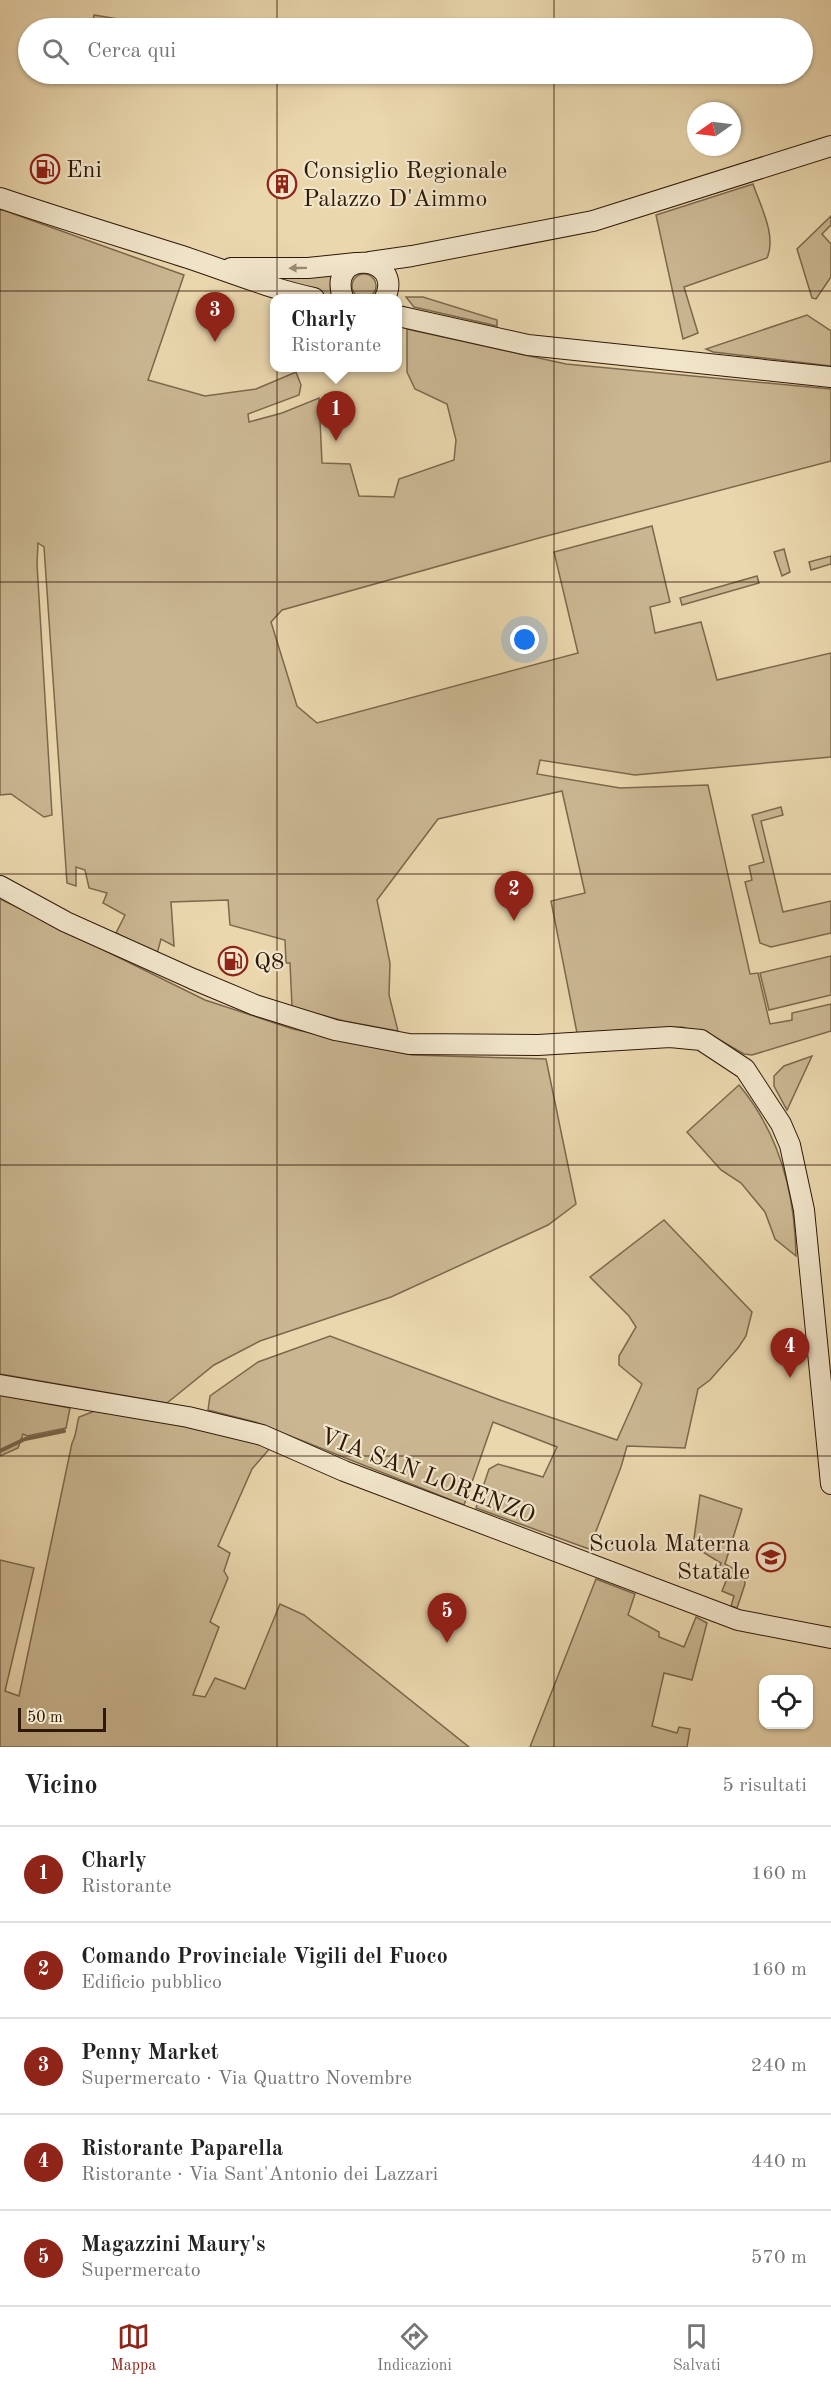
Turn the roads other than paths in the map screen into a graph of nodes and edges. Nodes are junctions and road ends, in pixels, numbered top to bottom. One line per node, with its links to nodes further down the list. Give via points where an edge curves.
1 (831, 146): 3 (street, via 592,221)
2 (0, 198): 5 (street)
3 (412, 256): 4 (street); 6 (street, via 401,265)
4 (363, 263): 5 (street, one-way to 5, via 308,268); 6 (street, via 378,266 385,273); 8 (street, via 347,268 341,278)
5 (217, 267): 7 (street)
6 (388, 293)
7 (296, 294)
8 (342, 294)
9 (402, 316): 10 (street, via 528,345)
10 (831, 377)
11 (0, 886): 13 (street, via 66,922 194,979 255,1005 335,1030 409,1044 538,1045 670,1037 701,1040 745,1069 781,1124 796,1168 804,1210)
12 (0, 1386): 15 (street, VIA SAN LORENZO, via 188,1417 253,1432 344,1471 738,1620)
13 (830, 1464): 14 (street)
14 (831, 1484)
15 (831, 1638)

